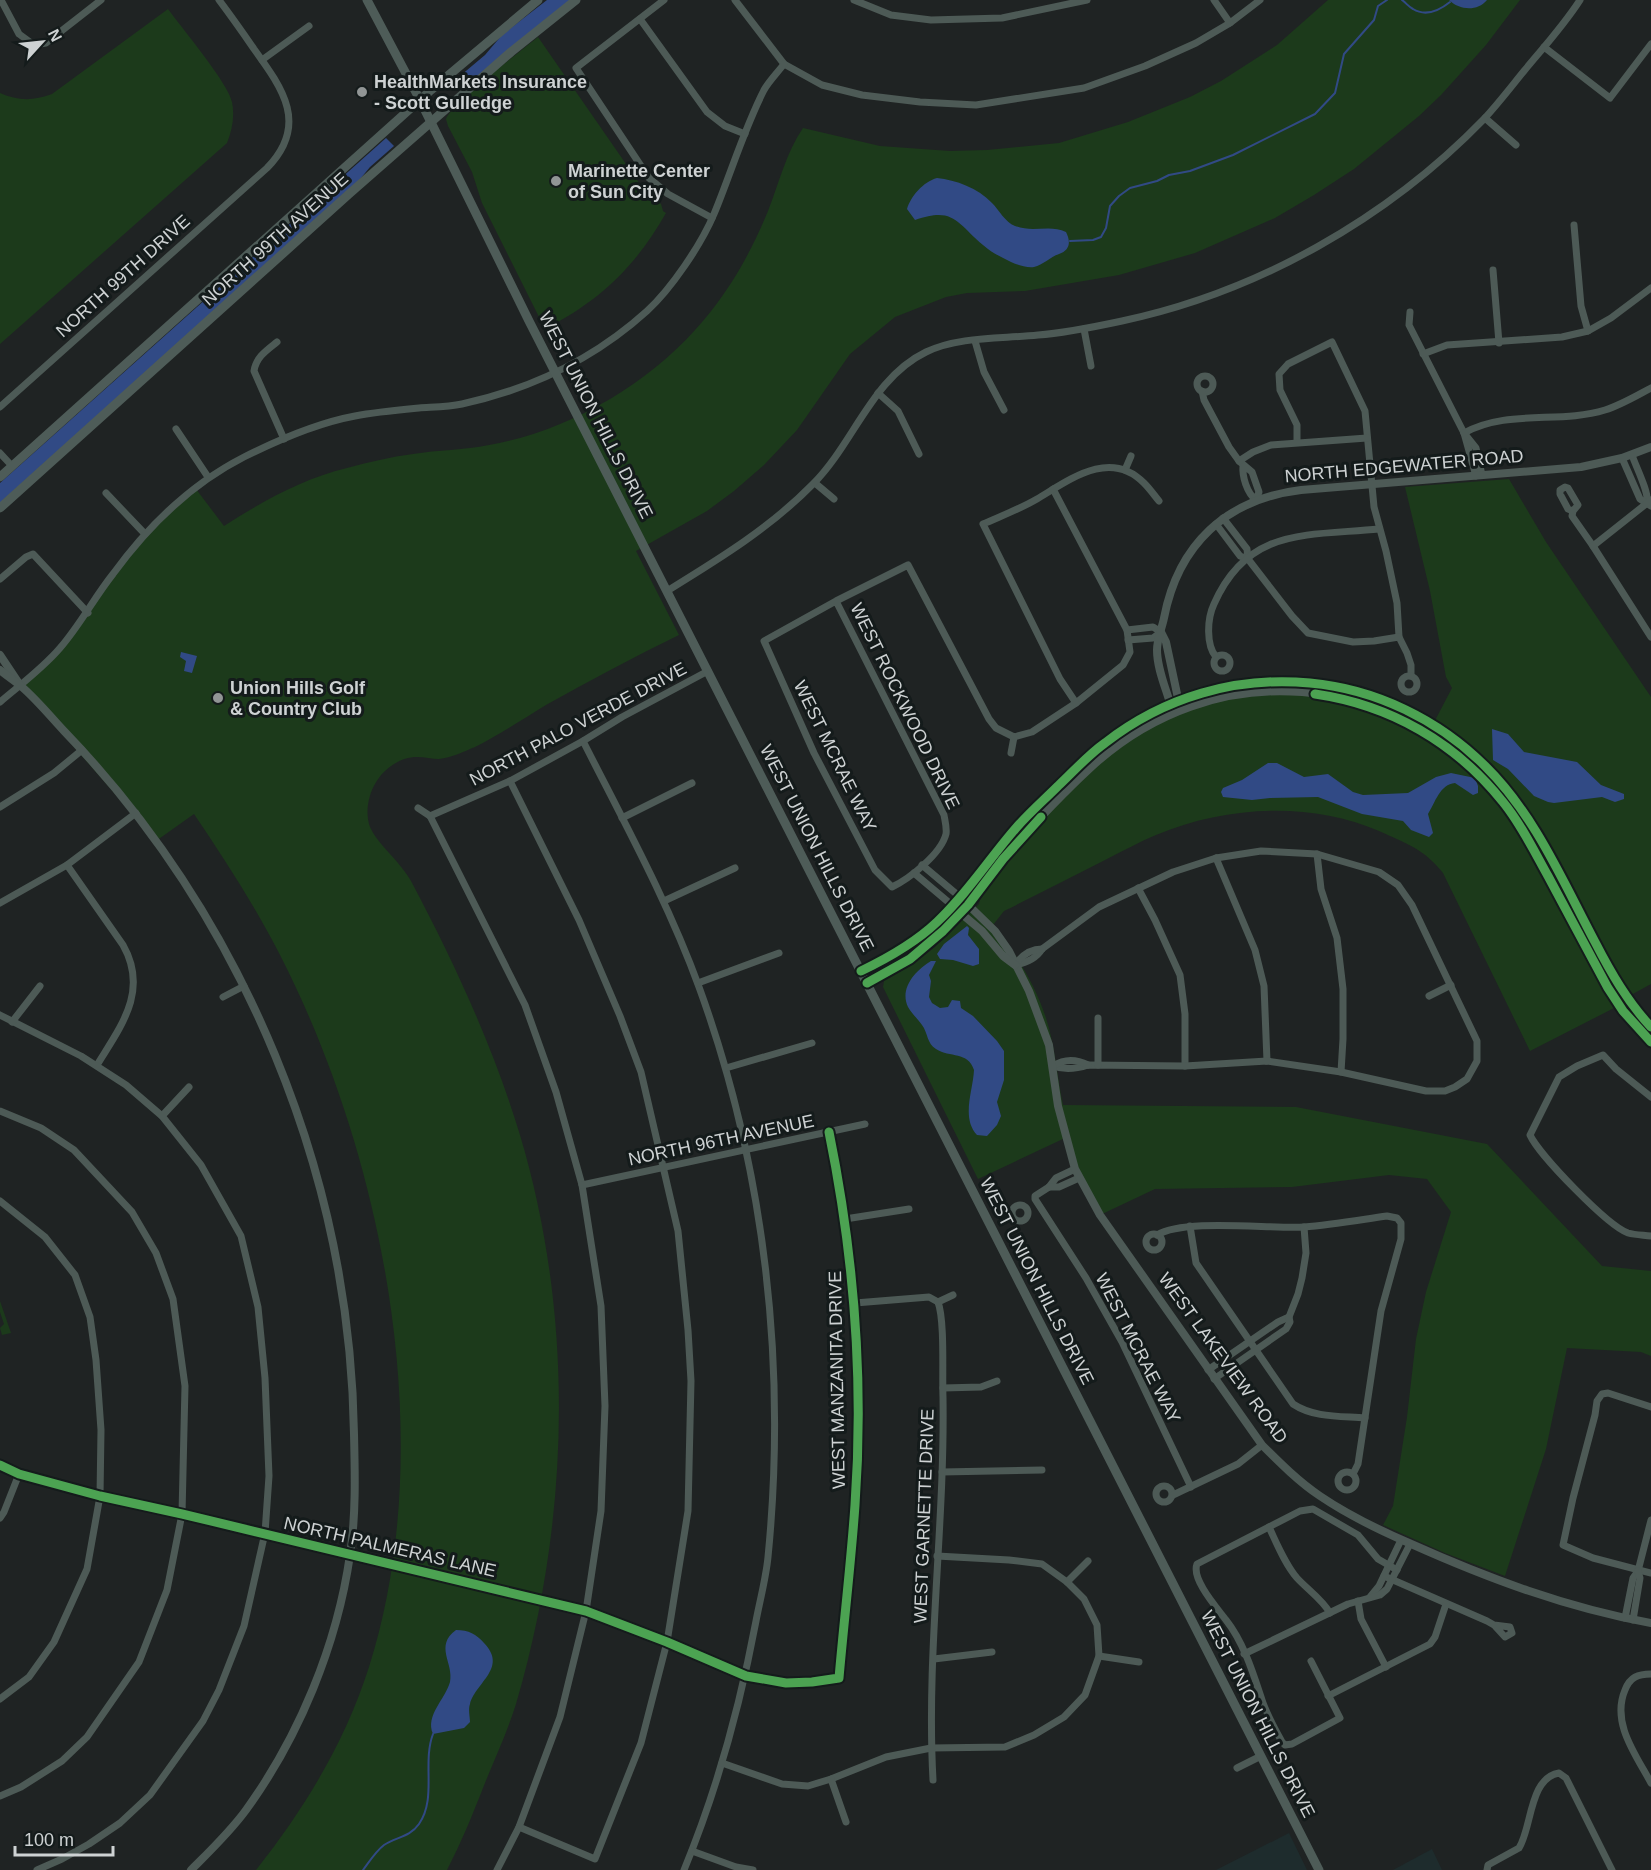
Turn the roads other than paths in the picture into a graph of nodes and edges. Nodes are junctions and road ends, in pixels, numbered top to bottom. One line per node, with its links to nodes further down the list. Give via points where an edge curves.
1 (2, 0): 2 (street, via 19,34 34,45 46,44)
2 (101, 0)
3 (219, 0): 19 (street)
4 (367, 0): 21 (main road, WEST UNION HILLS DRIVE)
5 (538, 0): 21 (main road, NORTH 99TH AVENUE)
6 (576, 0): 23 (main road, NORTH 99TH AVENUE)
7 (664, 0): 14 (street)
8 (735, 0): 20 (street)
9 (854, 0): 10 (street, via 891,15 932,20 1002,18)
10 (1087, 0)
11 (1214, 0): 15 (street)
12 (1260, 0): 15 (street)
13 (1580, 0): 18 (street)
14 (640, 19): 24 (street, via 707,112 725,126); 26 (street, via 576,68 649,178 668,194)
15 (1230, 23): 20 (street, via 1145,66 1084,88 976,105 862,95 822,85)
16 (309, 26): 19 (street)
17 (1651, 44): 18 (street, via 1610,98)
18 (1544, 47): 22 (street)
19 (262, 60): 42 (street, NORTH 99TH DRIVE, via 284,95 289,118 277,156)
20 (784, 64): 24 (street, via 765,87)
21 (420, 100): 23 (main road, WEST UNION HILLS DRIVE); 56 (main road, NORTH 99TH AVENUE)
22 (1485, 118): 25 (street); 31 (street, via 1398,193 1296,258 1218,294)
23 (431, 122): 38 (main road, WEST UNION HILLS DRIVE); 69 (main road, NORTH 99TH AVENUE)
24 (745, 134): 26 (street)
25 (1516, 145)
26 (712, 218): 38 (street, via 682,269 648,310 592,353)
27 (1574, 225): 32 (street, via 1581,306)
28 (1493, 270): 35 (street)
29 (1651, 288): 32 (street)
30 (1410, 312): 36 (street, via 1409,325)
31 (1083, 329): 33 (street); 37 (street)
32 (1588, 331): 35 (street)
33 (975, 341): 41 (street, via 928,351 904,365); 43 (street, via 984,372)
34 (277, 342): 47 (street, via 257,360 254,371)
35 (1499, 342): 36 (street, via 1448,345)
36 (1423, 354): 45 (street)
37 (1090, 366)
38 (556, 373): 47 (street, via 493,397 458,405 352,416); 78 (main road, WEST UNION HILLS DRIVE)
39 (1651, 388): 45 (street, via 1604,410 1479,425)
40 (1202, 391): 55 (street, via 1217,426)
41 (878, 393): 51 (street, via 898,411); 61 (street)
42 (0, 407)
43 (1004, 410)
44 (176, 429): 60 (street)
45 (1464, 433): 58 (street)
46 (1367, 438): 48 (street); 48 (street, via 1365,411 1332,342 1288,364 1279,374 1280,390 1297,425); 62 (street)
47 (284, 439): 60 (street)
48 (1298, 442): 55 (street, via 1253,452)
49 (1651, 447): 52 (street, NORTH EDGEWATER ROAD)
50 (0, 453): 56 (street)
51 (919, 454)
52 (1632, 455): 54 (street, NORTH EDGEWATER ROAD); 68 (street)
53 (1131, 456): 57 (street)
54 (1622, 458): 58 (street, NORTH EDGEWATER ROAD); 68 (street, via 1640,499)
55 (1241, 463): 66 (street, via 1252,472 1259,492)
56 (12, 466): 59 (main road, NORTH 99TH AVENUE)
57 (1125, 470): 63 (street, via 1098,467); 67 (street, via 1144,482)
58 (1479, 476): 62 (street, NORTH EDGEWATER ROAD)
59 (0, 477)
60 (208, 477): 74 (street, via 173,504)
61 (815, 483): 65 (street); 78 (street, via 739,547)
62 (1371, 484): 66 (street, NORTH EDGEWATER ROAD, via 1282,493); 73 (street)
63 (1053, 489): 81 (street); 94 (street, via 982,524 1060,679)
64 (106, 493): 74 (street)
65 (834, 499)
66 (1256, 500): 71 (street, NORTH EDGEWATER ROAD)
67 (1159, 501)
68 (1650, 503): 75 (street)
69 (0, 508)
70 (1573, 511): 75 (street, via 1572,516)
71 (1223, 518): 72 (street, NORTH EDGEWATER ROAD); 76 (street, via 1247,549)
72 (1216, 524): 76 (street, via 1240,556); 82 (street, NORTH EDGEWATER ROAD, via 1187,556 1175,578)
73 (1379, 529): 76 (street, via 1280,540 1256,550); 83 (street, via 1397,603)
74 (145, 534): 80 (street, via 111,575)
75 (1593, 546): 84 (street)
76 (1248, 559): 83 (street, via 1308,633 1353,642); 87 (street, via 1220,589 1210,612 1211,651)
77 (0, 579): 80 (street, via 33,554)
78 (667, 591): 89 (main road, WEST UNION HILLS DRIVE)
79 (836, 601): 97 (street, via 908,565 989,719 996,728); 111 (street, WEST ROCKWOOD DRIVE, via 944,815 946,834); 113 (street, WEST MCRAE WAY, via 764,641 814,753 875,870 892,886)
80 (88, 613): 91 (street, via 59,650)
81 (1127, 630): 82 (street, via 1153,627); 85 (street)
82 (1161, 632): 85 (street, via 1153,638); 92 (street, NORTH EDGEWATER ROAD); 95 (street, NORTH EDGEWATER ROAD, via 1157,649 1159,667)
83 (1399, 637): 90 (street, via 1411,665)
84 (1651, 637)
85 (1128, 640): 94 (street, via 1130,651 1123,665)
86 (0, 655): 91 (street)
87 (1216, 657)
88 (0, 670): 91 (street)
89 (708, 672): 98 (street, NORTH PALO VERDE DRIVE); 127 (main road, WEST UNION HILLS DRIVE)
90 (1411, 676)
91 (20, 685): 93 (street); 99 (street)
92 (1180, 700): 95 (street); 96 (street, NORTH EDGEWATER ROAD); 114 (street, via 1213,689 1285,681 1344,688 1396,705 1449,735 1485,766 1525,814)
93 (0, 702)
94 (1076, 703): 97 (street, via 1032,732)
95 (1170, 703): 96 (street); 117 (street, via 1103,744 1017,826)
96 (1178, 710): 115 (street, via 1227,696 1280,691 1342,698 1392,715 1443,744 1478,773 1516,820); 120 (street, via 1106,753 1026,833)
97 (1014, 736): 100 (street)
98 (583, 741): 101 (street, NORTH PALO VERDE DRIVE); 107 (street)
99 (82, 750): 103 (street); 105 (street)
100 (1011, 753)
101 (510, 781): 106 (street, NORTH PALO VERDE DRIVE); 157 (street, via 579,920 620,1016 641,1072)
102 (692, 783): 107 (street)
103 (0, 807)
104 (418, 808): 106 (street)
105 (136, 813): 110 (street); 132 (street, via 193,896)
106 (430, 816): 160 (street, via 525,1005 556,1092)
107 (622, 818): 118 (street)
108 (1317, 854): 109 (street, via 1261,851); 130 (street, via 1379,872 1398,885 1412,904); 149 (street, via 1321,889 1337,938 1343,989)
109 (1216, 858): 116 (street); 143 (street, via 1255,950 1264,986)
110 (67, 865): 119 (street); 144 (street, via 123,945 133,973 129,1009)
111 (922, 865): 113 (street); 117 (street, WEST LAKEVIEW ROAD)
112 (735, 868): 118 (street)
113 (914, 873): 121 (street, WEST LAKEVIEW ROAD)
114 (1560, 876): 115 (street); 123 (street)
115 (1550, 881): 125 (street)
116 (1138, 888): 126 (street, via 1099,907 1042,949 1020,957); 147 (street, via 1180,975)
117 (960, 897): 120 (street, WEST LAKEVIEW ROAD); 121 (street)
118 (663, 901): 128 (street)
119 (0, 903)
120 (968, 905): 122 (street); 126 (street, WEST LAKEVIEW ROAD, via 995,932)
121 (952, 906): 122 (street, WEST LAKEVIEW ROAD); 127 (street, via 915,940)
122 (961, 914): 126 (street, WEST LAKEVIEW ROAD); 129 (street, via 910,959)
123 (1599, 950): 125 (street); 135 (street)
124 (779, 953): 128 (street)
125 (1590, 954): 136 (street)
126 (1015, 965): 146 (street, WEST LAKEVIEW ROAD, via 1040,1015)
127 (861, 971): 129 (main road, WEST UNION HILLS DRIVE)
128 (698, 983): 148 (street)
129 (867, 983): 230 (main road, WEST UNION HILLS DRIVE)
130 (1450, 985): 133 (street); 149 (street, via 1477,1041 1477,1061 1467,1079 1445,1090 1426,1091)
131 (40, 986): 139 (street)
132 (244, 986): 134 (street); 199 (street, via 287,1083 309,1147 334,1246 354,1400 355,1479)
133 (1429, 996)
134 (223, 997)
135 (1632, 1005): 136 (street); 140 (street)
136 (1623, 1011): 141 (street)
137 (0, 1015): 139 (street)
138 (1098, 1017): 145 (street)
139 (12, 1022): 144 (street)
140 (1651, 1027)
141 (1651, 1042)
142 (812, 1043): 148 (street)
143 (1267, 1061): 147 (street); 149 (street)
144 (97, 1065): 153 (street)
145 (1098, 1065): 146 (street, via 1061,1069); 147 (street)
146 (1053, 1066): 158 (street, WEST LAKEVIEW ROAD, via 1061,1122)
147 (1185, 1066)
148 (726, 1068): 156 (street)
149 (1341, 1072)
150 (189, 1087): 153 (street)
151 (1651, 1097): 170 (street, via 1603,1055 1559,1077 1530,1135 1557,1170 1608,1220 1627,1233)
152 (0, 1111): 192 (street, via 41,1128 74,1150 132,1212 156,1253 172,1299 185,1386)
153 (162, 1116): 196 (street, via 201,1165 241,1236 258,1307 265,1378 269,1476)
154 (865, 1124): 155 (street, NORTH 96TH AVENUE)
155 (829, 1132): 156 (street, NORTH 96TH AVENUE); 166 (street, WEST MANZANITA DRIVE)
156 (748, 1150): 157 (street, NORTH 96TH AVENUE); 226 (street, via 769,1289 776,1414 768,1559)
157 (664, 1167): 160 (street, NORTH 96TH AVENUE); 217 (street, via 678,1231 691,1381 688,1511)
158 (1075, 1169): 159 (street, WEST LAKEVIEW ROAD); 161 (street, via 1056,1178)
159 (1079, 1178): 161 (street); 177 (street, WEST LAKEVIEW ROAD, via 1100,1215)
160 (582, 1185): 212 (street, via 601,1306 605,1406 601,1511)
161 (1049, 1187): 162 (street)
162 (1036, 1200): 165 (street); 189 (street, WEST MCRAE WAY, via 1122,1342)
163 (0, 1201): 191 (street, via 45,1237 75,1275 90,1317 101,1430)
164 (909, 1209): 166 (street)
165 (1027, 1209)
166 (845, 1219): 173 (street, WEST MANZANITA DRIVE)
167 (1190, 1226): 168 (street); 169 (street); 175 (street, via 1196,1263)
168 (1304, 1227): 174 (street, via 1306,1253); 182 (street, via 1387,1216 1401,1223 1401,1239 1381,1311)
169 (1157, 1235)
170 (1651, 1236)
171 (953, 1295): 172 (street)
172 (938, 1302): 173 (street, via 929,1297); 180 (street, WEST GARNETTE DRIVE)
173 (855, 1303): 226 (street, WEST MANZANITA DRIVE, via 855,1504 839,1678 786,1683)
174 (1289, 1317): 175 (street); 176 (street, via 1286,1329)
175 (1250, 1341): 176 (street); 177 (street)
176 (1256, 1350): 178 (street); 182 (street, via 1293,1404 1302,1410)
177 (1208, 1370): 178 (street, WEST LAKEVIEW ROAD)
178 (1214, 1379): 183 (street, WEST LAKEVIEW ROAD)
179 (997, 1381): 180 (street, via 981,1387)
180 (943, 1388): 186 (street, WEST GARNETTE DRIVE)
181 (1651, 1407): 204 (street, via 1608,1392 1597,1401 1563,1545)
182 (1365, 1418): 188 (street)
183 (1262, 1446): 189 (street, via 1238,1464); 197 (street, WEST LAKEVIEW ROAD, via 1319,1496)
184 (0, 1465): 187 (street, NORTH PALMERAS LANE)
185 (1042, 1470): 186 (street)
186 (942, 1472): 200 (street, WEST GARNETTE DRIVE)
187 (20, 1474): 191 (street, NORTH PALMERAS LANE); 193 (street)
188 (1353, 1474)
189 (1191, 1487): 190 (street)
190 (1173, 1495)
191 (100, 1496): 192 (street, NORTH PALMERAS LANE); 228 (street, via 87,1569 54,1642 29,1677)
192 (182, 1514): 196 (street, NORTH PALMERAS LANE); 236 (street, via 167,1590 139,1662 87,1737 71,1753 21,1787)
193 (0, 1518)
194 (1651, 1520): 204 (street)
195 (1269, 1527): 202 (street, via 1300,1511 1313,1509 1358,1535); 213 (street, via 1293,1572); 219 (street, via 1195,1568 1207,1596 1227,1621)
196 (265, 1533): 199 (street, NORTH PALMERAS LANE); 240 (street, via 244,1626 219,1690 185,1748 150,1795 120,1822 89,1844)
197 (1401, 1540): 198 (street, WEST LAKEVIEW ROAD); 202 (street)
198 (1410, 1544): 203 (street); 214 (street, WEST LAKEVIEW ROAD, via 1502,1583)
199 (350, 1555): 212 (street, NORTH PALMERAS LANE); 241 (street, via 335,1624 303,1713 245,1812)
200 (937, 1556): 208 (street, via 1042,1564); 221 (street, WEST GARNETTE DRIVE)
201 (1088, 1561): 208 (street)
202 (1389, 1566): 203 (street); 206 (street)
203 (1397, 1570): 207 (street)
204 (1638, 1571): 205 (street); 214 (street, via 1640,1578)
205 (1651, 1573)
206 (1384, 1576): 207 (street); 209 (street)
207 (1392, 1580): 209 (street, via 1384,1592); 211 (street)
208 (1067, 1582): 220 (street, via 1084,1599 1097,1625)
209 (1370, 1597): 210 (street)
210 (1358, 1601): 213 (street); 224 (street, via 1361,1619)
211 (1446, 1604): 216 (street); 224 (street, via 1430,1644)
212 (586, 1611): 217 (street, NORTH PALMERAS LANE); 238 (street, via 560,1717)
213 (1330, 1613): 219 (street)
214 (1629, 1619): 215 (street, WEST LAKEVIEW ROAD)
215 (1651, 1623)
216 (1494, 1625)
217 (667, 1642): 226 (street, NORTH PALMERAS LANE); 238 (street, via 641,1743 595,1859)
218 (992, 1652): 221 (street)
219 (1244, 1654): 227 (street, via 1256,1676 1263,1704 1285,1745 1340,1718)
220 (1099, 1656): 223 (street); 229 (street, via 1085,1695 1064,1717 1034,1735 1005,1747)
221 (934, 1659): 229 (street, WEST GARNETTE DRIVE)
222 (1311, 1661): 227 (street)
223 (1139, 1662)
224 (1386, 1667): 227 (street)
225 (1651, 1674): 235 (street, via 1639,1675 1628,1683 1621,1721)
226 (746, 1676): 231 (street)
227 (1328, 1696)
228 (0, 1699)
229 (931, 1748): 233 (street, via 886,1757); 234 (street, WEST GARNETTE DRIVE)
230 (1261, 1756): 232 (street); 245 (main road, WEST UNION HILLS DRIVE)
231 (722, 1763): 233 (street, via 782,1784 808,1786); 239 (street)
232 (1237, 1768)
233 (831, 1779): 237 (street)
234 (933, 1780)
235 (1651, 1783)
236 (0, 1796)
237 (846, 1822)
238 (519, 1827): 242 (street)
239 (692, 1851): 243 (street); 244 (street)
240 (37, 1870)
241 (191, 1870)
242 (497, 1870)
243 (684, 1870)
244 (753, 1870)
245 (1319, 1870)
246 (1487, 1870): 247 (street, via 1488,1865 1519,1848 1538,1792 1548,1776 1559,1773 1566,1778)
247 (1612, 1870)

